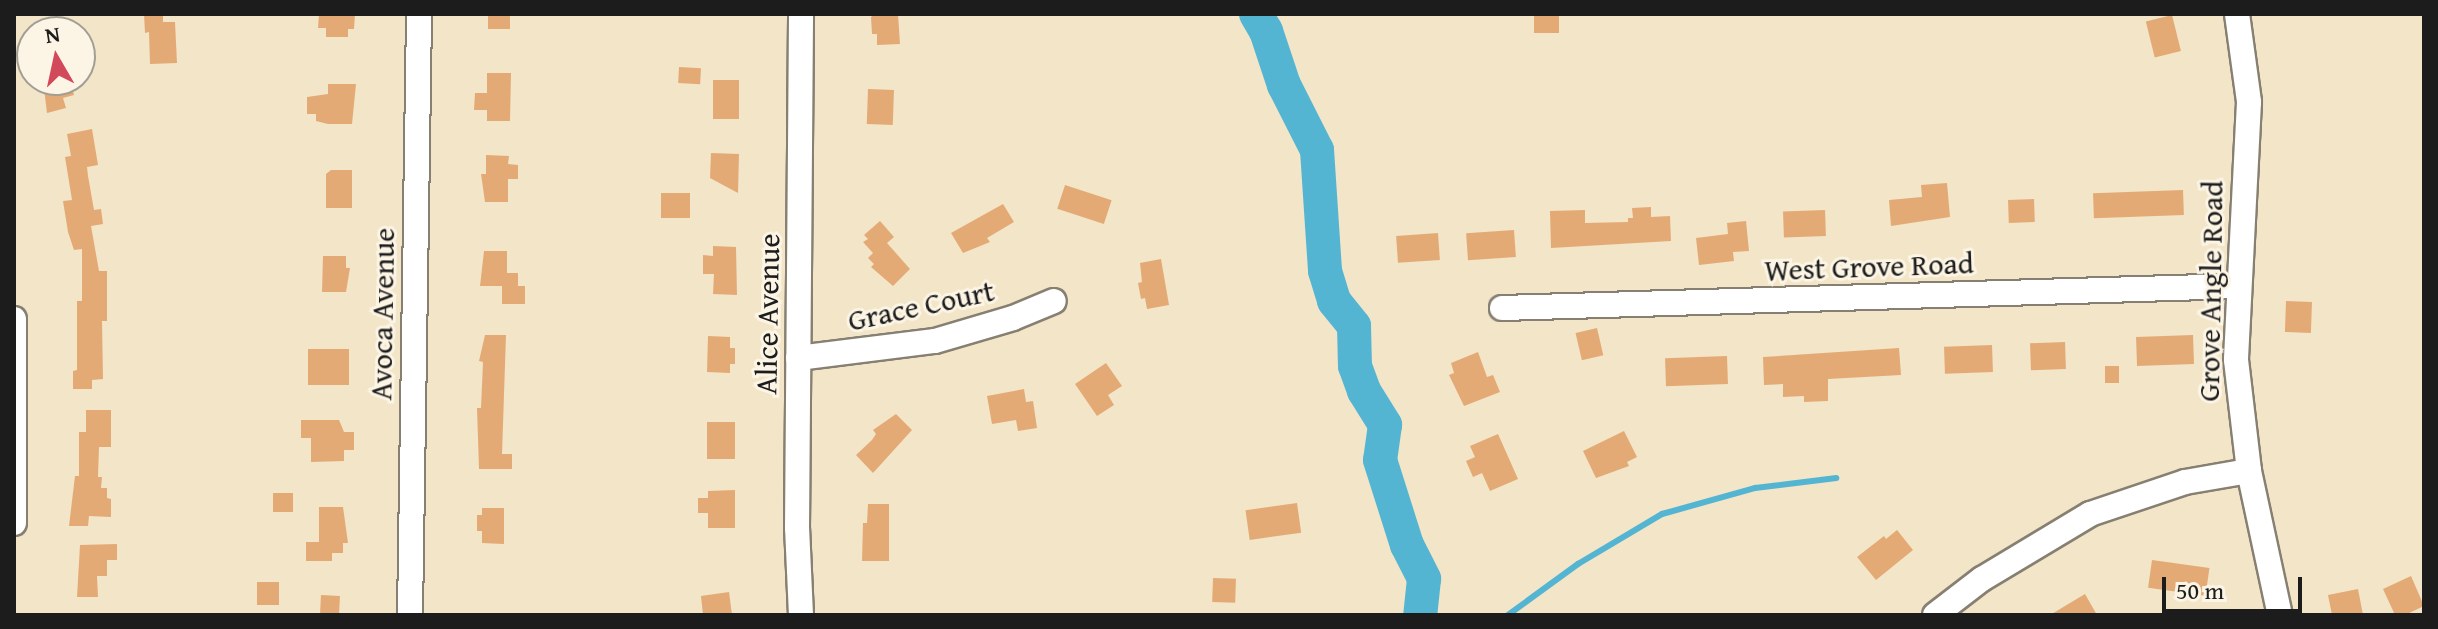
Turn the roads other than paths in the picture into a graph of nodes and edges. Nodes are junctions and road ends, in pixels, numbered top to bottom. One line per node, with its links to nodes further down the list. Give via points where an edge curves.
1 (419, 14): 12 (street, Avoca Avenue)
2 (801, 14): 8 (street, Alice Avenue)
3 (2237, 14): 4 (street, Grove Angle Road, via 2249,102)
4 (2238, 286): 6 (street, West Grove Road); 10 (street, Grove Angle Road, via 2236,360)
5 (1054, 301): 8 (street, Grace Court, via 935,341)
6 (1502, 308)
7 (14, 319): 9 (street)
8 (798, 358): 13 (street, Alice Avenue)
9 (14, 371): 11 (street)
10 (2249, 471): 14 (street, via 2185,482 2090,514 1995,570); 15 (street, Grove Angle Road)
11 (14, 523)
12 (410, 615)
13 (801, 615)
14 (1935, 615)
15 (2280, 615)

